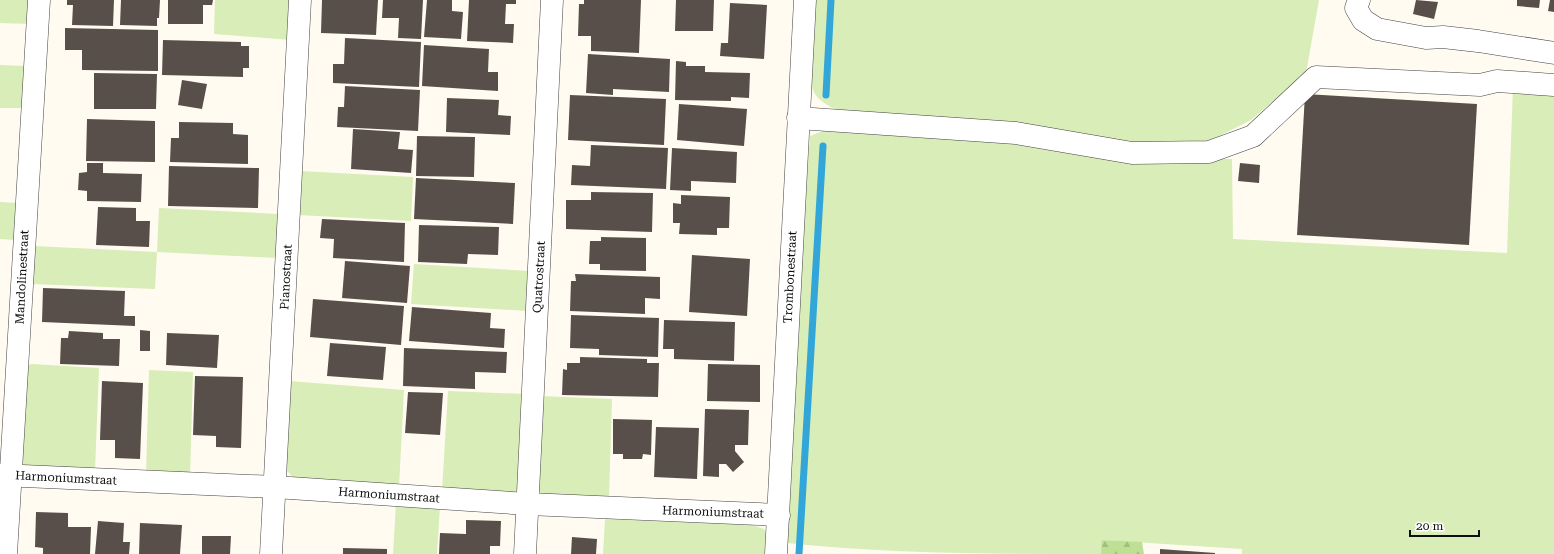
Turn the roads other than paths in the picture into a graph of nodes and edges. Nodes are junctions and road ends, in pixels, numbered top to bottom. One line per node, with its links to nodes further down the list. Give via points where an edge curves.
1 (39, 0): 9 (street, Mandolinestraat)
2 (300, 0): 10 (street, Pianostraat)
3 (552, 0): 11 (street, Quatrostraat)
4 (804, 0): 8 (street, Trombonestraat)
5 (1359, 0): 6 (street, via 1356,8 1363,20 1377,29 1426,38 1478,41)
6 (1554, 53)
7 (1554, 85): 8 (street, via 1497,81 1480,85 1316,77 1253,136 1209,152 1132,153 1016,133)
8 (798, 118): 12 (street, Trombonestraat)
9 (5, 475): 10 (street, Harmoniumstraat); 13 (street, Mandolinestraat)
10 (275, 487): 11 (street, Harmoniumstraat); 14 (street, Pianostraat)
11 (528, 504): 12 (street, Harmoniumstraat); 15 (street, Quatrostraat)
12 (779, 514): 16 (street, Trombonestraat)
13 (6, 554)
14 (271, 554)
15 (524, 554)
16 (776, 554)

